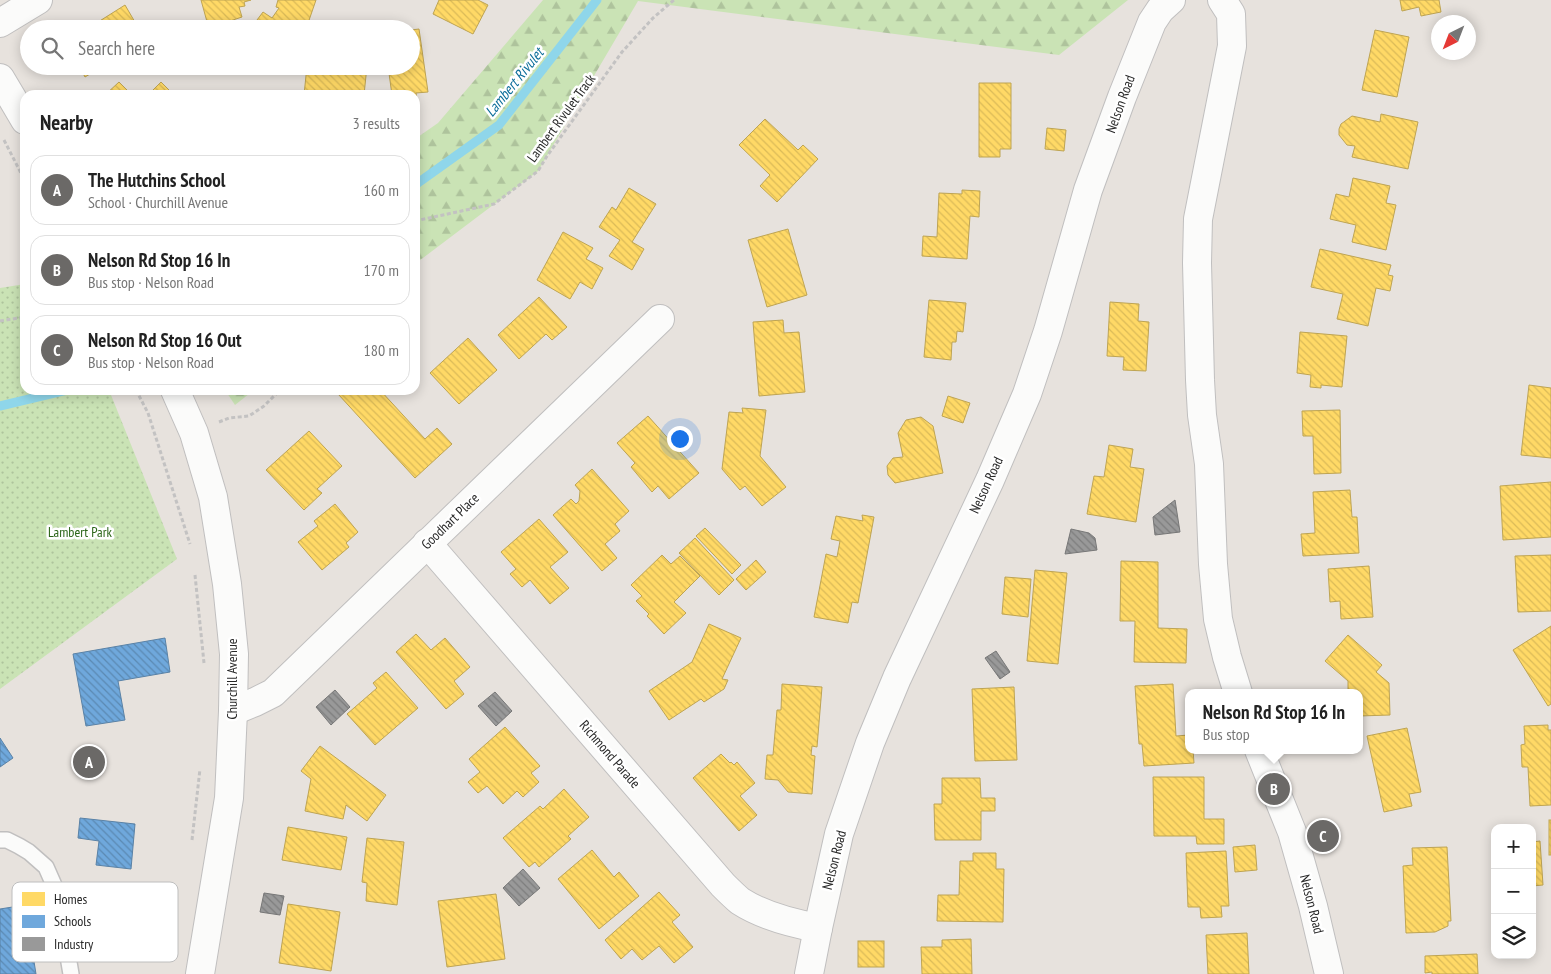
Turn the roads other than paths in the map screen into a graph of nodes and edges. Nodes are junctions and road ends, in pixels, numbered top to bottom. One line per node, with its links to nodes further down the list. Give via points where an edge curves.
1 (38, 0): 4 (street)
2 (1170, 0): 15 (street, Nelson Road, via 1152,22 1088,190 1027,394 870,743 839,834)
3 (1222, 0): 10 (street, via 1231,14 1232,46 1198,219 1197,263 1200,380 1209,464 1212,564 1218,619)
4 (0, 23)
5 (0, 78): 6 (street)
6 (20, 112)
7 (660, 320): 9 (street, Goodhart Place)
8 (178, 395): 11 (street, Churchill Avenue, via 194,433 213,497 234,654)
9 (427, 543): 11 (street, Goodhart Place, via 273,693); 15 (street, Richmond Parade, via 723,885 739,900 757,910)
10 (1237, 689)
11 (233, 710): 16 (street, Churchill Avenue, via 229,798)
12 (1261, 754): 18 (street, Nelson Road, via 1292,832)
13 (0, 840): 14 (lane, via 7,840 29,852 46,866)
14 (53, 882)
15 (818, 928): 17 (street, Nelson Road)
16 (200, 974)
17 (809, 974)
18 (1329, 974)

